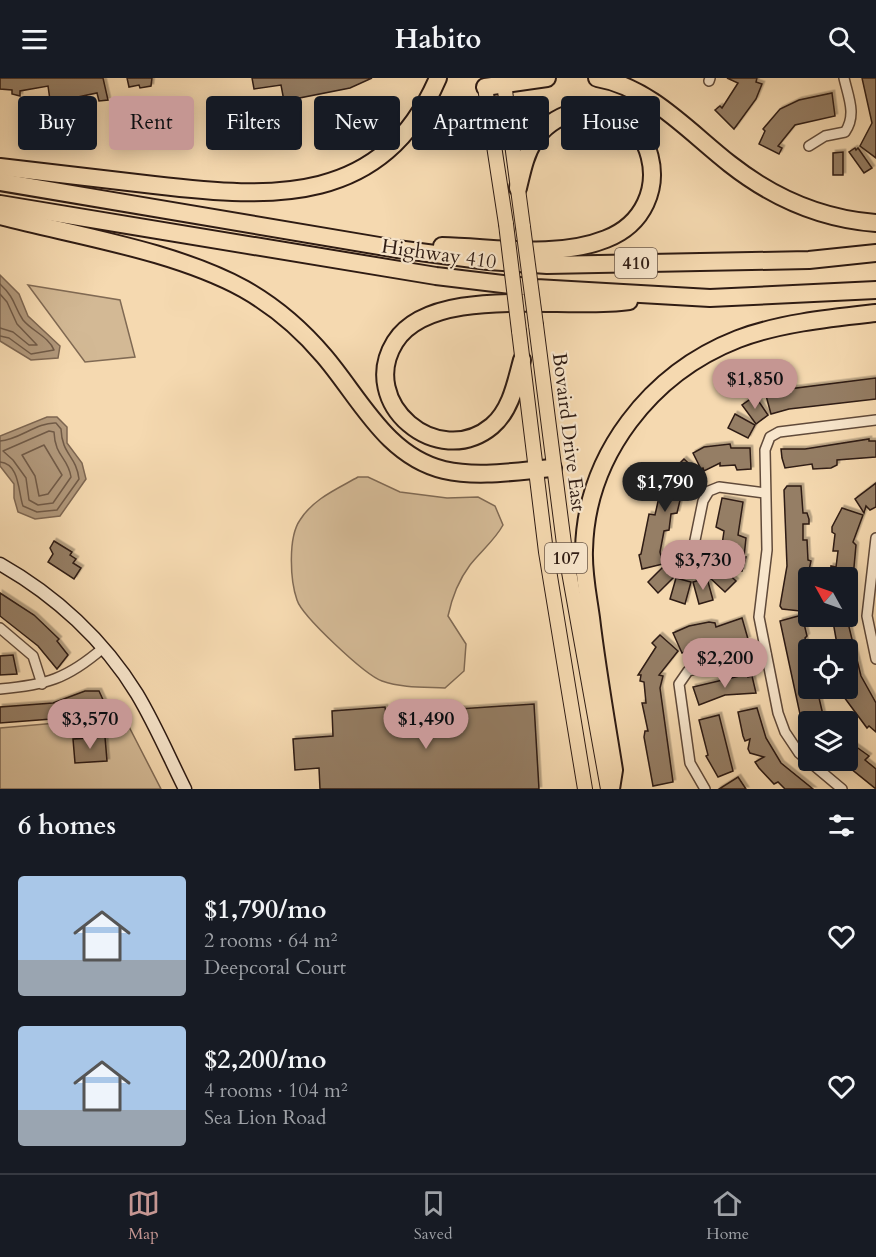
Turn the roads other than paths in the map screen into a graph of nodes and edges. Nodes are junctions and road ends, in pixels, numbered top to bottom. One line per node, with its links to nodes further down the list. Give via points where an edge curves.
1 (438, 78): 8 (highway, via 416,123 384,155 351,174 298,189 224,193)
2 (547, 78): 5 (highway)
3 (597, 78): 13 (highway, via 643,95 777,195 831,216)
4 (844, 78): 7 (street, via 850,124 845,132 825,136)
5 (503, 81): 6 (highway); 10 (main road, Bovaird Drive East / 107)
6 (484, 83): 19 (main road, Bovaird Drive East / 107, bridge)
7 (809, 146)
8 (0, 167)
9 (0, 182): 14 (highway, Highway 410 / 410)
10 (518, 188): 14 (highway, via 530,149 540,134 562,116 584,110 614,115 629,124 646,144 653,168 650,196 642,212 628,227 606,239 546,249 411,244); 21 (main road, Bovaird Drive East / 107, bridge, via 536,325)
11 (0, 204): 17 (highway, Highway 410 / 410, via 436,276)
12 (0, 216): 21 (highway, via 158,256 208,272 245,290 304,335 388,437 427,465 466,473)
13 (876, 223)
14 (398, 249): 15 (highway, Highway 410 / 410, via 547,265 809,260)
15 (876, 253)
16 (876, 290): 17 (highway, Highway 410 / 410, via 710,298)
17 (658, 296): 19 (highway, via 606,305 469,305 430,313 415,321 394,343 386,364 387,393 399,415 419,433 439,439 465,439 493,425 503,413)
18 (876, 313): 35 (highway, via 775,329 739,339 702,357 652,394 617,439 591,502 584,552 614,770)
19 (522, 360): 21 (main road, Bovaird Drive East / 107)
20 (876, 420): 22 (street, via 774,434 766,443)
21 (544, 469): 34 (main road, Bovaird Drive East / 107, via 562,662); 35 (main road, Bovaird Drive East / 107)
22 (765, 493): 24 (street, via 719,487 709,491 703,501); 29 (street, via 767,550 759,617)
23 (876, 538): 27 (street, via 868,607)
24 (693, 550)
25 (0, 564): 28 (street, via 50,597)
26 (0, 628): 31 (street, via 33,656)
27 (873, 628): 30 (street)
28 (103, 648): 31 (street, via 60,678); 33 (street, via 137,694)
29 (766, 654): 36 (street, via 696,669 683,676 679,684 690,763); 37 (street, via 785,732 799,753)
30 (876, 659)
31 (42, 684): 32 (street)
32 (0, 689)
33 (185, 789)
34 (585, 789)
35 (610, 789)
36 (705, 789)
37 (842, 789)

